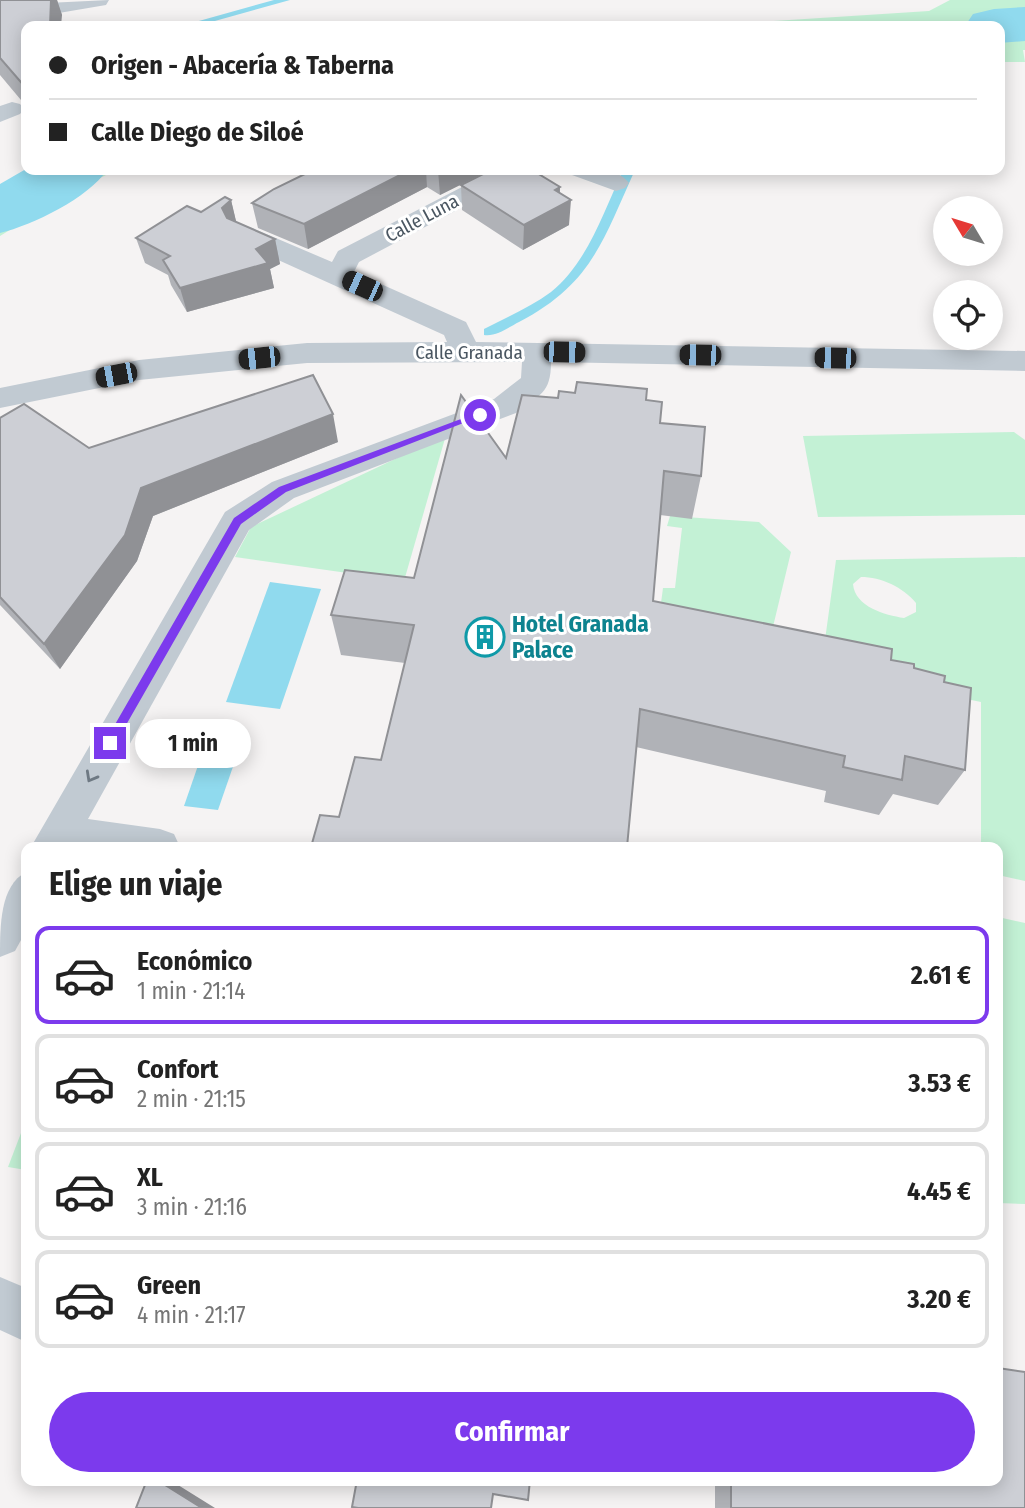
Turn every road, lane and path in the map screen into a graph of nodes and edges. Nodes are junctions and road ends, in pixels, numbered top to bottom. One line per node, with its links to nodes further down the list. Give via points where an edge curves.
1 (98, 0): 2 (street, via 47,9)
2 (0, 6)
3 (504, 175): 7 (street, Calle Luna, via 348,257)
4 (594, 175): 5 (street)
5 (616, 183)
6 (243, 234): 7 (street)
7 (339, 275): 8 (street, via 456,329)
8 (465, 351): 9 (street, Calle Granada); 11 (street, Calle Granada, via 307,353 139,370)
9 (537, 352): 10 (street, Calle Granada); 12 (street, one-way to 12, via 536,382 505,406 283,490 237,521)
10 (1025, 361)
11 (0, 398)
12 (55, 840): 13 (street)
13 (85, 842)
14 (21, 900): 15 (street)
15 (0, 937)
16 (0, 1302): 17 (street)
17 (21, 1313)

